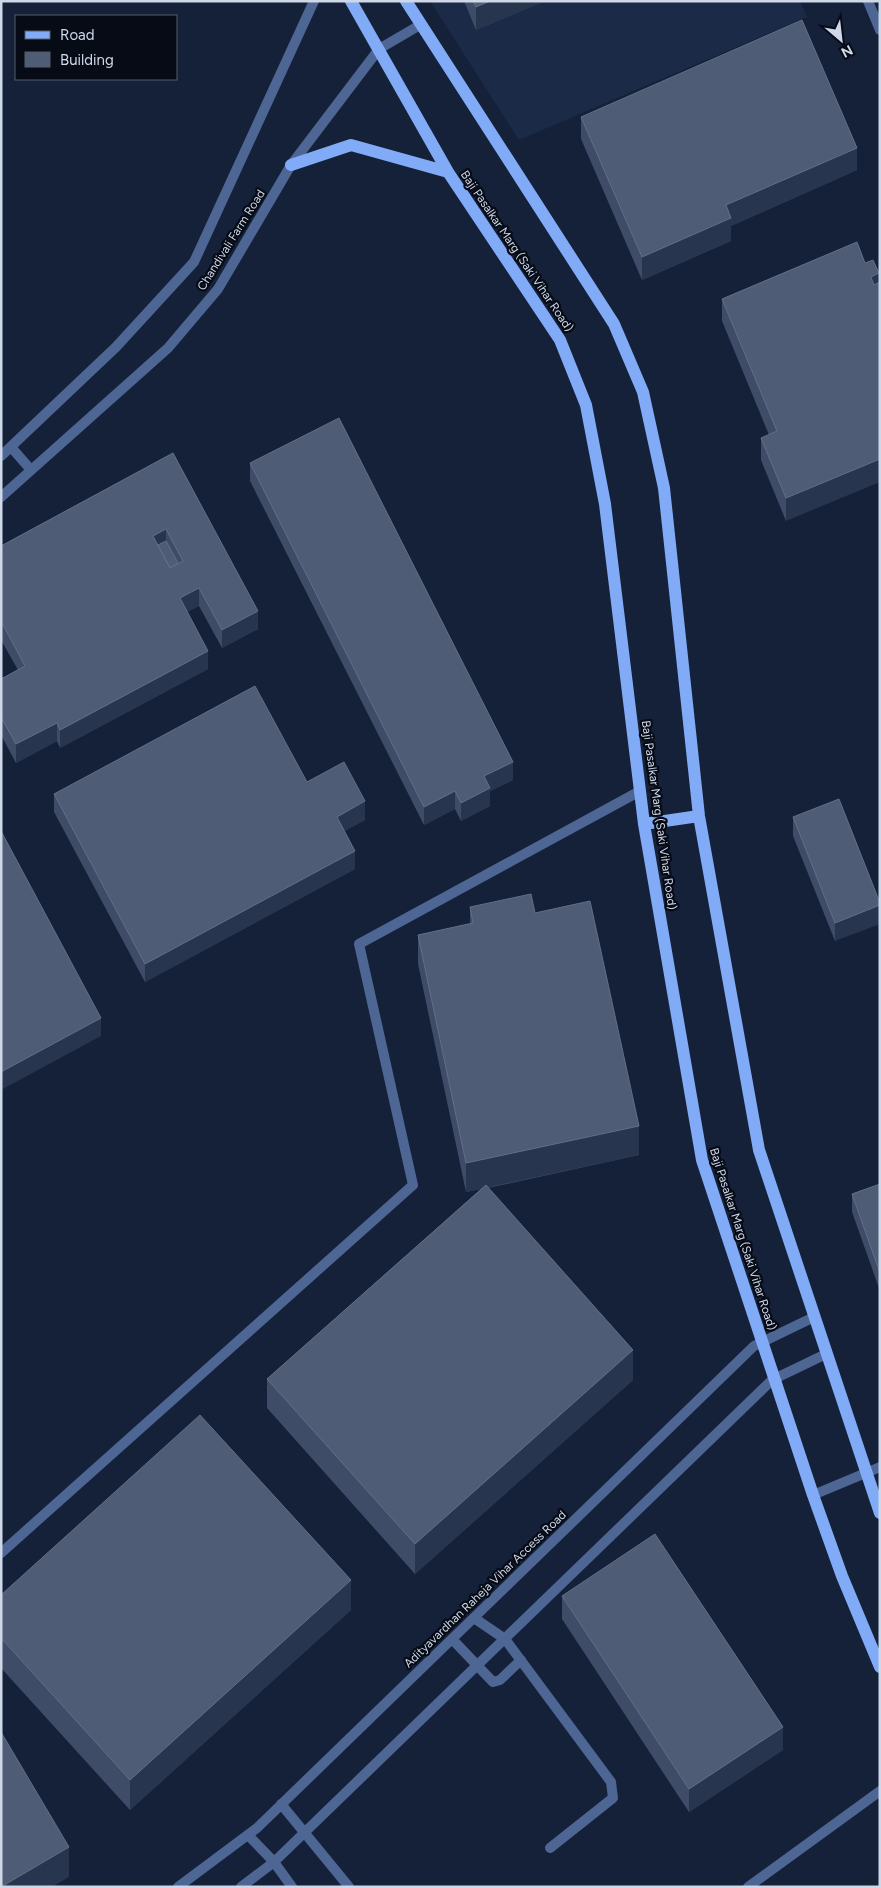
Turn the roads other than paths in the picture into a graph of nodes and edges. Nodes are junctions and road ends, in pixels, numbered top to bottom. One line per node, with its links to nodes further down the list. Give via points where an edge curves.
1 (314, 1): 10 (street, via 194,262 116,347)
2 (351, 1): 7 (main road, Baji Pasalkar Marg (Saki Vihar Road))
3 (406, 1): 5 (main road)
4 (868, 1): 6 (street)
5 (420, 25): 7 (street, Chandivali Farm Road); 15 (main road, via 614,324 643,392 664,488)
6 (880, 30)
7 (379, 49): 8 (street, Chandivali Farm Road); 9 (main road, Baji Pasalkar Marg (Saki Vihar Road))
8 (291, 165): 9 (main road, via 351,145); 12 (street, Chandivali Farm Road, via 206,304 168,348)
9 (448, 172): 14 (main road, Baji Pasalkar Marg (Saki Vihar Road), via 560,340 586,405 605,504)
10 (11, 447): 11 (street); 12 (street)
11 (1, 456)
12 (31, 470): 13 (street, Chandivali Farm Road)
13 (1, 497)
14 (640, 791): 16 (main road, Baji Pasalkar Marg (Saki Vihar Road)); 25 (street, via 359,944 412,1185)
15 (699, 816): 16 (main road); 17 (main road, via 759,1150)
16 (644, 824): 18 (main road, Baji Pasalkar Marg (Saki Vihar Road), via 702,1160)
17 (814, 1318): 18 (street, Adityavardhan Raheja Vihar Access Road); 19 (main road)
18 (762, 1342): 20 (main road, Baji Pasalkar Marg (Saki Vihar Road)); 26 (street, Adityavardhan Raheja Vihar Access Road, via 754,1346)
19 (826, 1354): 20 (street); 22 (main road)
20 (774, 1379): 23 (main road, Baji Pasalkar Marg (Saki Vihar Road)); 28 (street)
21 (880, 1466): 22 (street)
22 (864, 1472): 23 (street); 24 (main road)
23 (813, 1494): 31 (main road, Baji Pasalkar Marg (Saki Vihar Road), via 842,1576)
24 (880, 1513)
25 (1, 1553)
26 (474, 1618): 27 (street, Adityavardhan Raheja Vihar Access Road); 28 (street)
27 (452, 1639): 30 (street); 33 (street, Adityavardhan Raheja Vihar Access Road)
28 (505, 1639): 29 (street); 30 (street)
29 (521, 1660): 30 (street, via 500,1680 493,1682); 36 (street, via 611,1782 613,1798)
30 (477, 1665): 34 (street)
31 (880, 1667)
32 (880, 1791): 42 (street)
33 (281, 1804): 34 (street); 35 (street, Adityavardhan Raheja Vihar Access Road)
34 (304, 1832): 37 (street); 41 (street)
35 (248, 1834): 37 (street); 38 (street, Adityavardhan Raheja Vihar Access Road)
36 (550, 1848)
37 (274, 1862): 39 (street); 40 (street)
38 (178, 1887)
39 (241, 1887)
40 (292, 1887)
41 (349, 1887)
42 (748, 1887)

